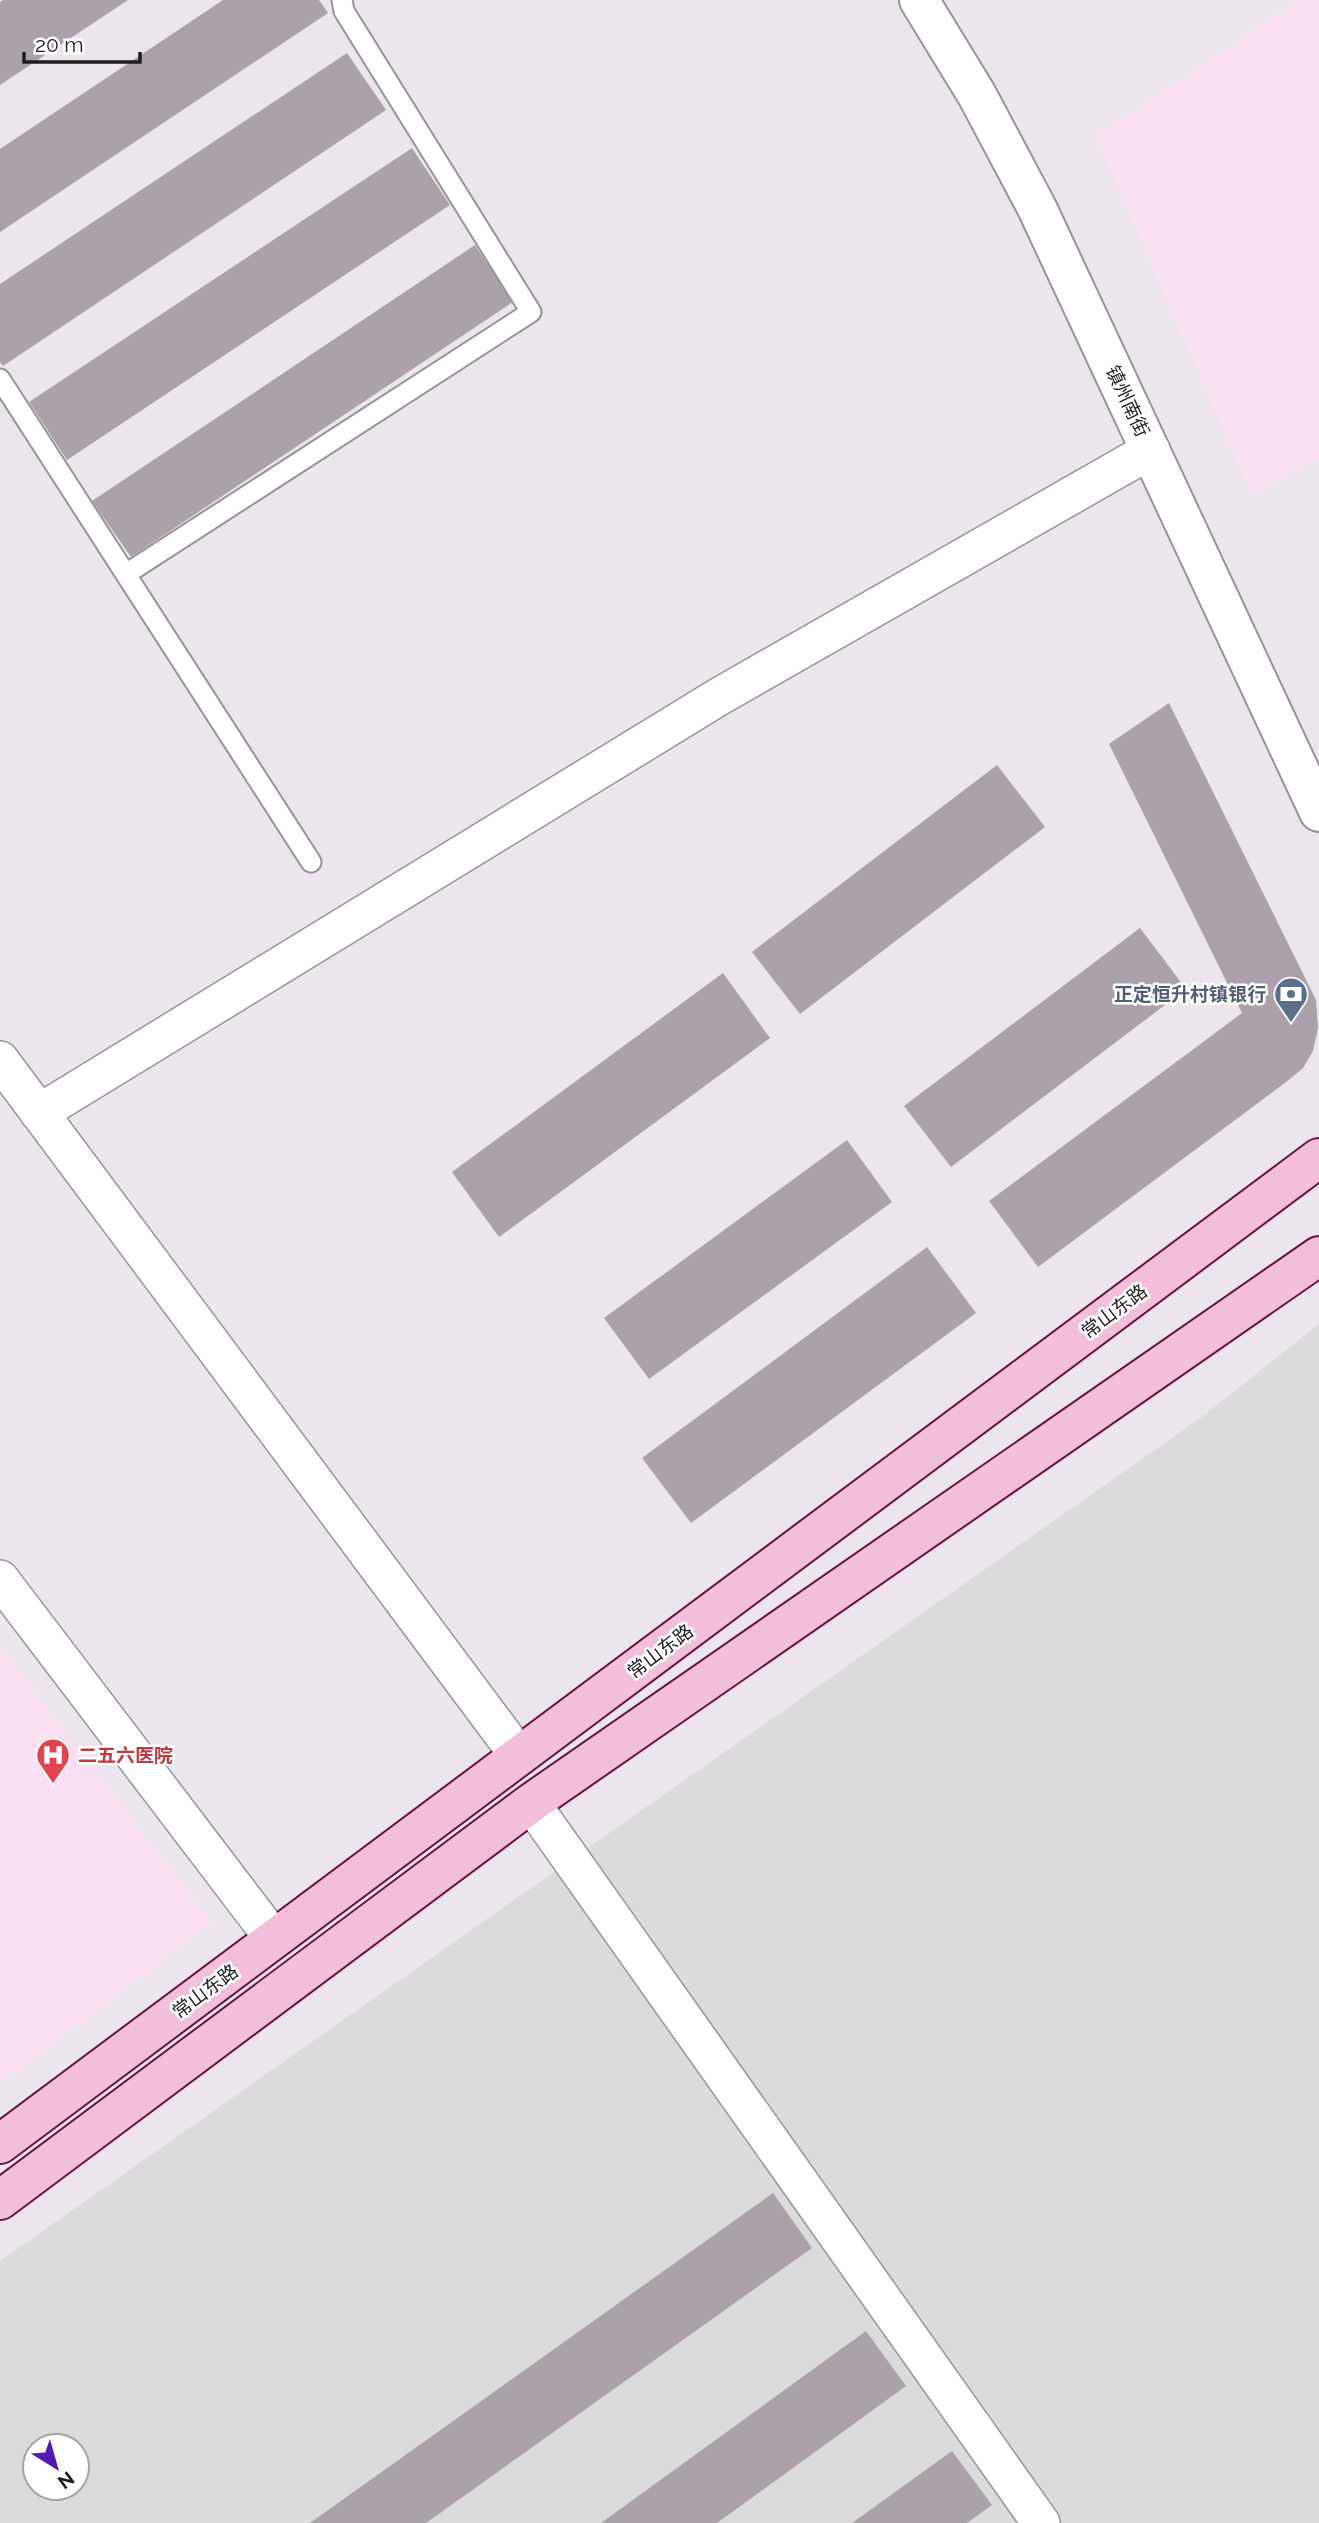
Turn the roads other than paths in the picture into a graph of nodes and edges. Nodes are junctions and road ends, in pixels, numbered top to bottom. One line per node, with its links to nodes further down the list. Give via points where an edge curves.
1 (342, 0): 5 (lane, via 344,11 531,313)
2 (919, 0): 4 (street, 镇州南街, via 977,95 1037,208)
3 (0, 379): 5 (lane)
4 (1152, 450): 6 (street, 镇州南街); 9 (street, via 720,696)
5 (126, 574): 7 (lane)
6 (1319, 812)
7 (311, 862)
8 (0, 1060): 9 (street)
9 (39, 1113): 13 (street)
10 (1319, 1158): 13 (main road, 常山东路)
11 (1319, 1256): 14 (main road)
12 (0, 1579): 15 (street)
13 (519, 1756): 15 (main road, 常山东路)
14 (531, 1803): 17 (main road); 18 (street)
15 (274, 1939): 16 (main road, 常山东路)
16 (0, 2144)
17 (0, 2200)
18 (1041, 2523)

